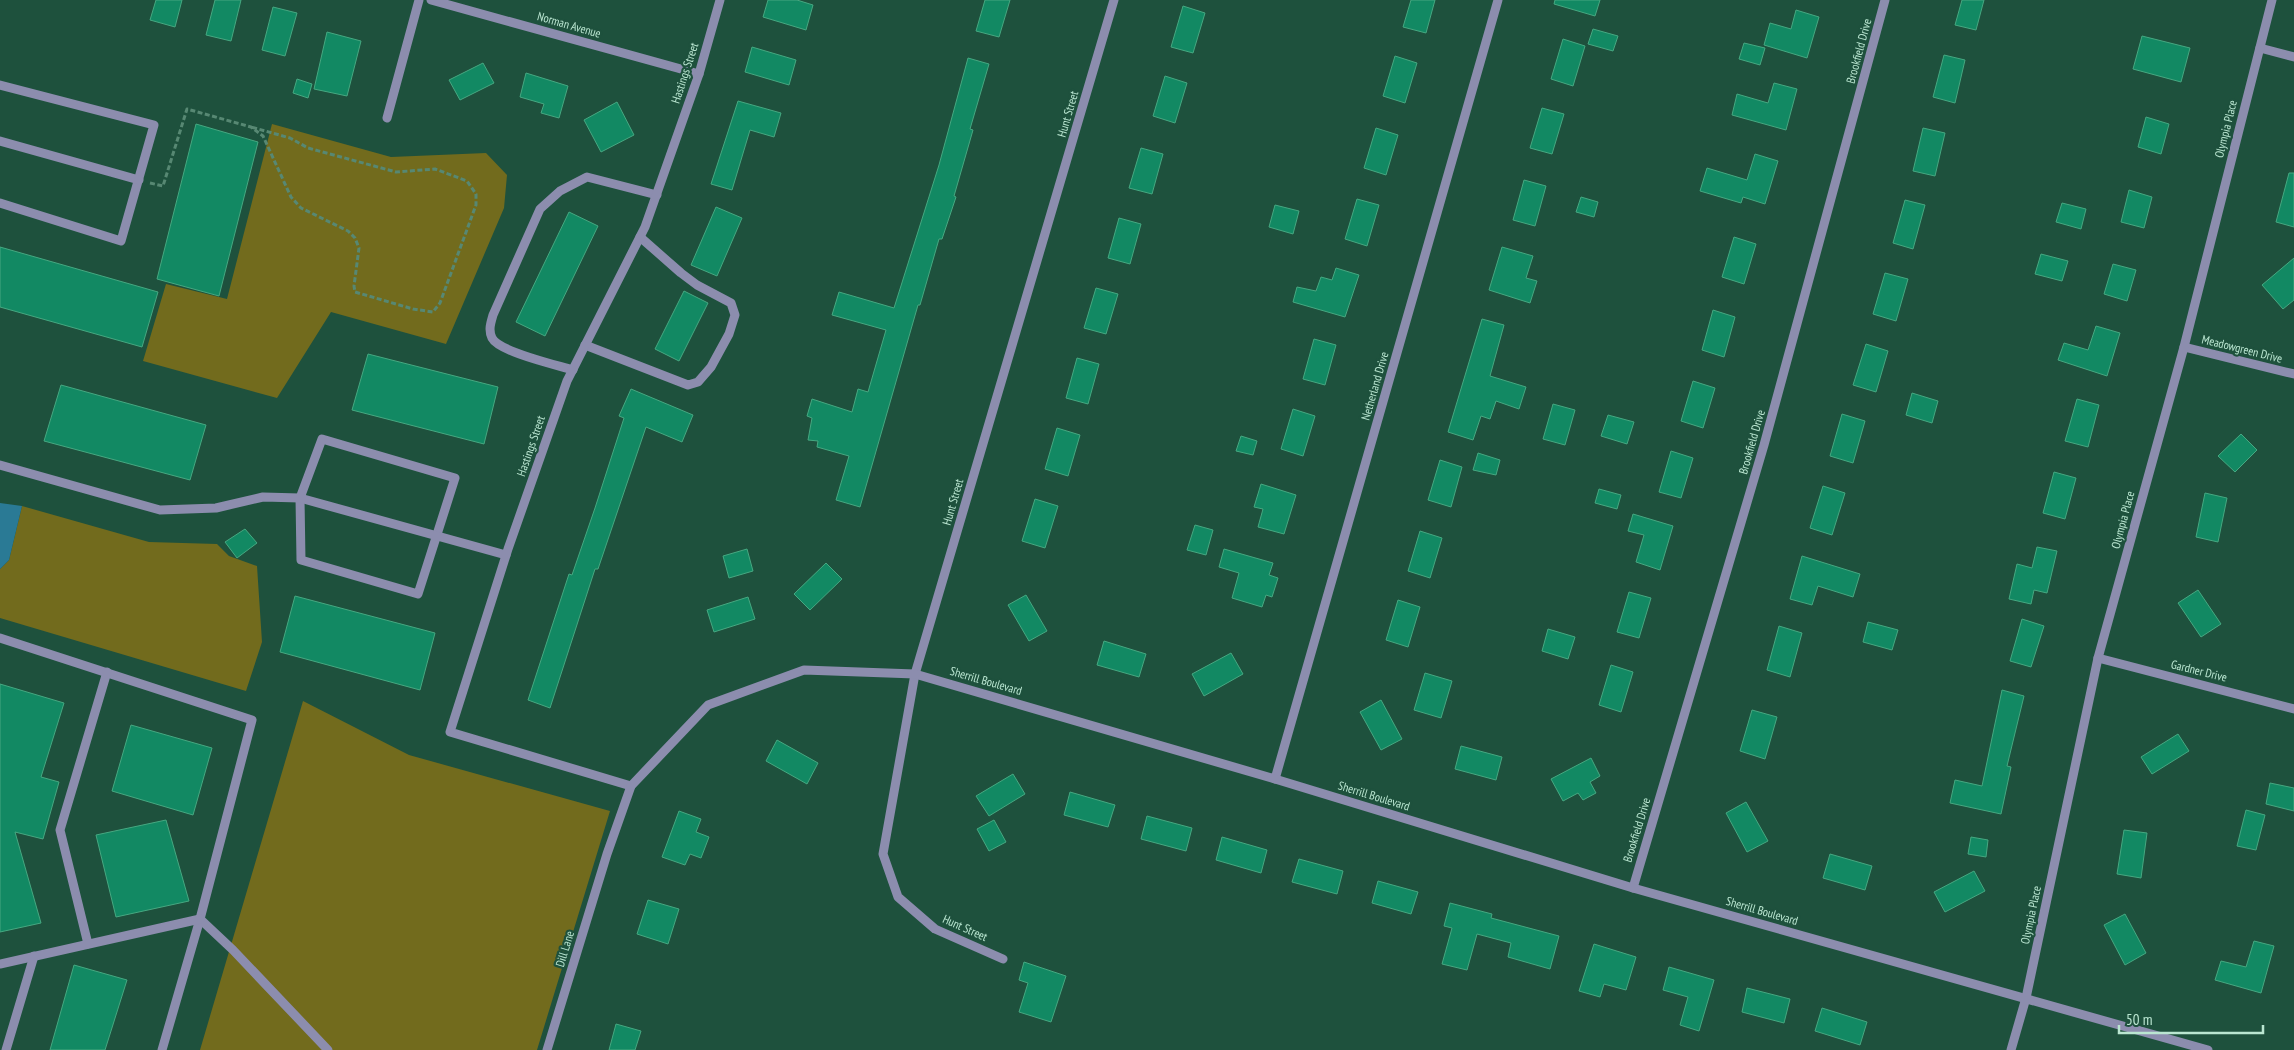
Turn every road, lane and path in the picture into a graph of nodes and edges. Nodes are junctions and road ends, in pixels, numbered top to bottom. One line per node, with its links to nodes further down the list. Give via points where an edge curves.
1 (420, 0): 12 (street)
2 (432, 0): 10 (street, Norman Avenue)
3 (720, 0): 10 (street, Hastings Street)
4 (1114, 0): 30 (street, Hunt Street)
5 (1498, 0): 32 (street, Netherland Drive)
6 (1886, 0): 35 (street, Brookfield Drive, via 1764,445)
7 (2272, 0): 8 (street, Olympia Place)
8 (2260, 48): 9 (street); 20 (street, Olympia Place)
9 (2294, 57)
10 (699, 74): 16 (street, Hastings Street)
11 (0, 86): 15 (street, via 154,125)
12 (386, 118)
13 (251, 127): 13 (path, via 263,136 291,198 301,208 348,231 355,238 359,248 355,292 433,312 440,304 476,205 476,194 467,181 436,169 396,172 308,148 290,138); 15 (path, via 188,109 163,186)
14 (0, 141): 15 (street)
15 (139, 180): 17 (street, via 121,241)
16 (657, 195): 18 (street, Hastings Street); 21 (street, via 587,177 560,191 540,209 493,314 492,339 505,348)
17 (0, 203)
18 (640, 237): 19 (street, Hastings Street); 19 (street, via 697,285 731,303 735,315 729,334 711,367 698,382 688,385)
19 (585, 345): 21 (street, Hastings Street)
20 (2184, 347): 22 (street, Meadowgreen Drive); 28 (street, Olympia Place)
21 (573, 370): 26 (street, Hastings Street)
22 (2294, 374)
23 (0, 465): 24 (street, via 160,510 216,508 263,497)
24 (300, 498): 25 (street); 25 (street, via 302,560 418,594); 25 (street, via 322,438 455,478)
25 (437, 536): 26 (street)
26 (506, 555): 33 (street, Hastings Street, via 450,732)
27 (0, 638): 29 (street)
28 (2098, 658): 31 (street, Gardner Drive); 41 (street, Olympia Place)
29 (107, 672): 36 (street, via 252,720); 37 (street, via 60,830)
30 (915, 674): 32 (street, Sherrill Boulevard); 33 (street, Sherrill Boulevard, via 804,670 708,705); 39 (street, Hunt Street, via 883,854 898,897 935,929)
31 (2294, 709)
32 (1275, 779): 35 (street, Sherrill Boulevard)
33 (631, 786): 34 (street, Sherrill Boulevard)
34 (607, 854): 45 (street, Dill Lane)
35 (1633, 888): 41 (street, Sherrill Boulevard)
36 (200, 919): 37 (street); 43 (street); 44 (street)
37 (88, 944): 38 (street)
38 (34, 956): 40 (street); 42 (street)
39 (1003, 959)
40 (0, 964)
41 (2026, 998): 46 (street, Olympia Place); 47 (street, Sherrill Boulevard)
42 (6, 1050)
43 (162, 1050)
44 (328, 1050)
45 (547, 1050)
46 (2011, 1050)
47 (2208, 1050)

